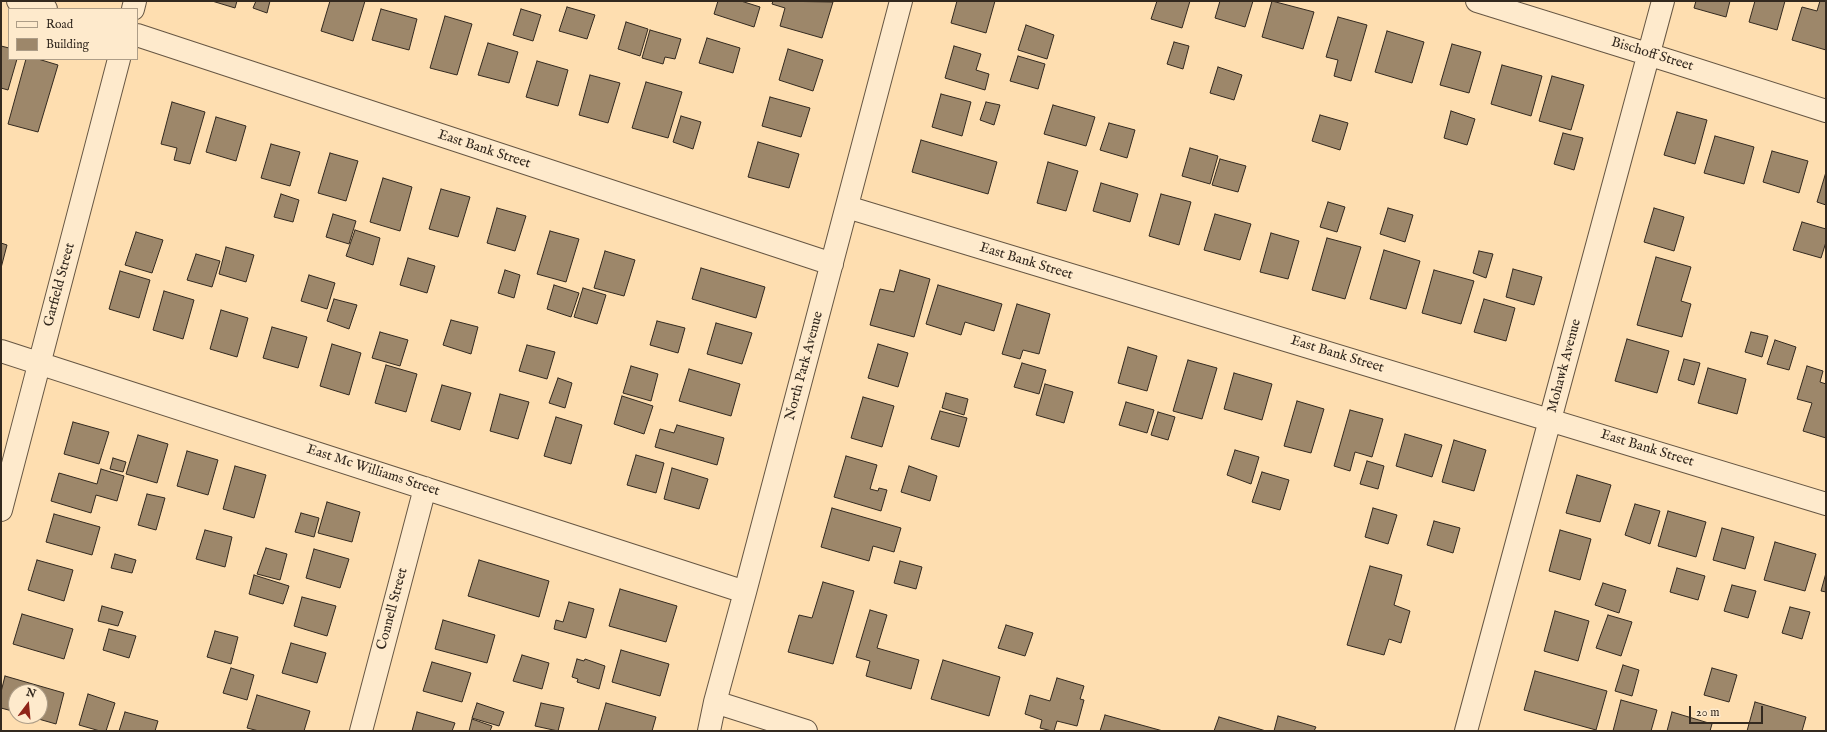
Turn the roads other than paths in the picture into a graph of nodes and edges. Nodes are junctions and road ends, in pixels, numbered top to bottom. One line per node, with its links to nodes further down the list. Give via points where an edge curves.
1 (18, 1): 5 (street)
2 (901, 1): 10 (street, North Park Avenue)
3 (1476, 1): 7 (street, Bischoff Street)
4 (1663, 1): 7 (street, Mohawk Avenue)
5 (42, 8)
6 (138, 35): 11 (street, East Bank Street)
7 (1650, 54): 9 (street, Bischoff Street); 14 (street, Mohawk Avenue)
8 (119, 60): 13 (street, Garfield Street)
9 (1826, 111)
10 (847, 207): 11 (street, North Park Avenue); 14 (street, East Bank Street)
11 (832, 264): 18 (street, North Park Avenue)
12 (1, 351): 13 (street, East Mc Williams Street)
13 (40, 363): 15 (street, East Mc Williams Street); 17 (street, Garfield Street)
14 (1550, 420): 16 (street, East Bank Street); 23 (street, Mohawk Avenue)
15 (425, 488): 18 (street, East Mc Williams Street); 20 (street, Connell Street)
16 (1826, 504)
17 (1, 510)
18 (745, 592): 19 (street, North Park Avenue)
19 (715, 702): 21 (street, North Park Avenue); 22 (street)
20 (361, 731)
21 (708, 731)
22 (806, 731)
23 (1466, 731)

